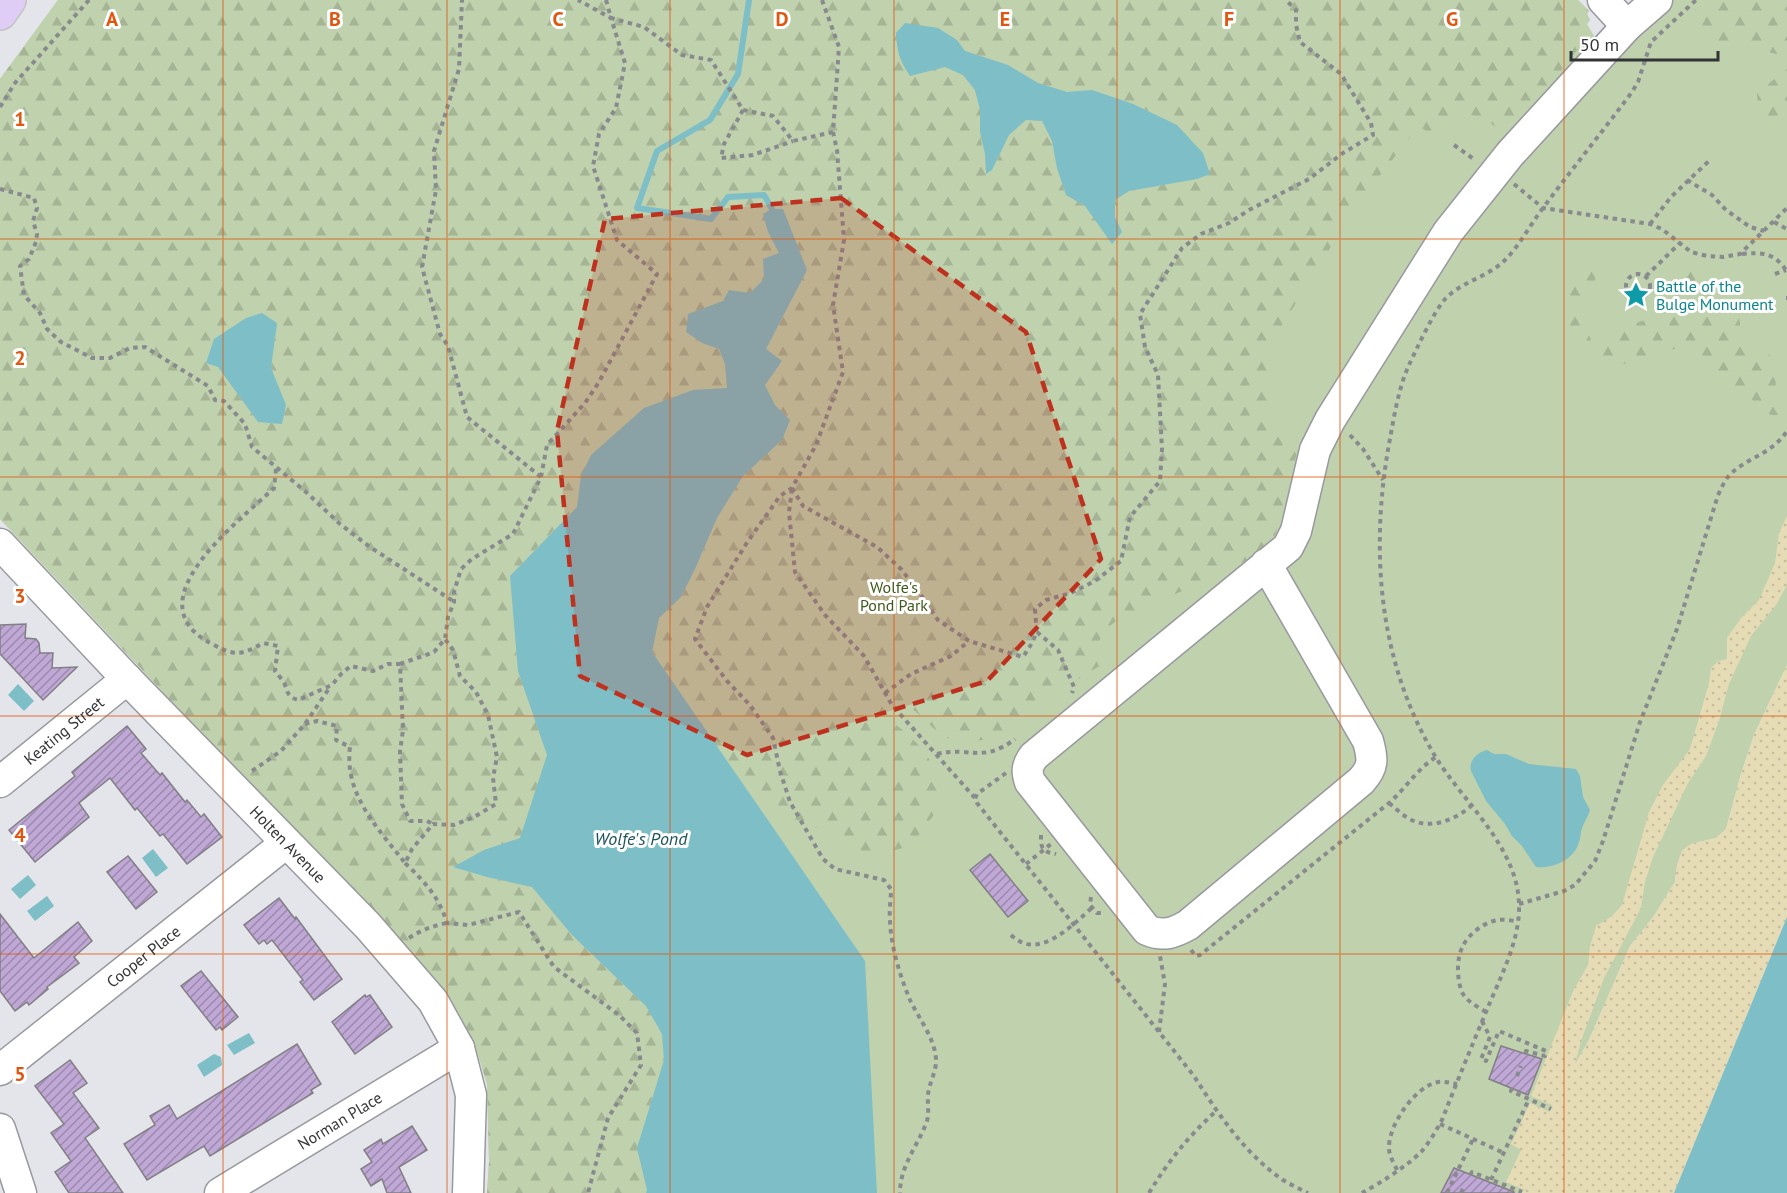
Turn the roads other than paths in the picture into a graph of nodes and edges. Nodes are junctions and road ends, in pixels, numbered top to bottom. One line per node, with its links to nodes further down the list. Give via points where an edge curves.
1 (9, 0): 4 (main road)
2 (1603, 0): 5 (street)
3 (1657, 0): 5 (street)
4 (0, 13)
5 (1628, 26): 7 (street, via 1510,154 1448,232 1330,420 1314,450 1296,531 1287,547)
6 (0, 544): 8 (street, Holten Avenue)
7 (1266, 564): 7 (street, via 1368,741 1372,764 1361,781 1188,925 1158,934 1147,930 1030,782 1028,763)
8 (127, 679): 9 (street, Keating Street); 10 (street, Holten Avenue)
9 (0, 782)
10 (286, 843): 11 (street, Holten Avenue, via 368,926 433,1001); 12 (street, Cooper Place)
11 (459, 1048): 15 (street, Norman Place); 16 (street, Holten Avenue, via 471,1095)
12 (0, 1070)
13 (0, 1129): 14 (street)
14 (21, 1193)
15 (220, 1193)
16 (468, 1193)

